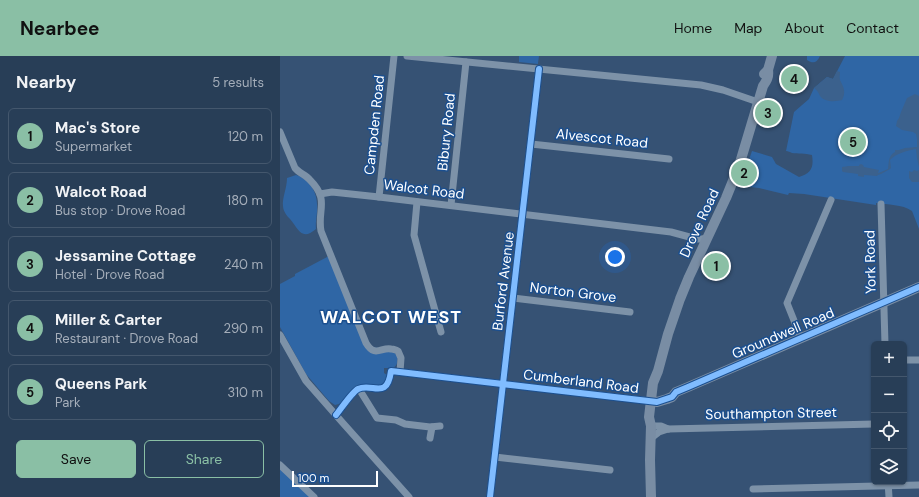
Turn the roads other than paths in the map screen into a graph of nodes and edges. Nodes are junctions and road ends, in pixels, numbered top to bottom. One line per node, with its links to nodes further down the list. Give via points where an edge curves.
1 (394, 56): 12 (street, Campden Road)
2 (407, 56): 4 (street)
3 (772, 56): 7 (main road, Drove Road, via 767,80)
4 (439, 58): 5 (street)
5 (466, 62): 6 (street); 16 (street, Bibury Road)
6 (539, 69): 7 (street, via 701,85); 9 (street, Burford Avenue)
7 (758, 102): 18 (main road, Drove Road, via 739,166)
8 (280, 132): 11 (street, via 294,172 310,179)
9 (531, 144): 10 (street, Alvescot Road); 17 (street, Burford Avenue)
10 (669, 159)
11 (320, 194): 12 (street, Walcot Road, via 332,192); 29 (street, via 322,235 366,343 372,350 390,348 398,351 401,358)
12 (379, 197): 14 (street, Walcot Road)
13 (831, 200): 25 (street, via 787,303)
14 (418, 202): 16 (street, Walcot Road); 23 (street, via 414,235)
15 (881, 204): 21 (street, York Road)
16 (451, 205): 17 (street, Walcot Road)
17 (523, 214): 18 (street, Walcot Road, via 671,232 700,240); 20 (street, Burford Avenue)
18 (708, 238): 32 (main road, Drove Road, via 689,277 668,334 658,371)
19 (919, 287): 21 (main road, Groundwell Road)
20 (513, 298): 22 (street, Norton Grove); 30 (street, Burford Avenue)
21 (884, 302): 25 (main road, Groundwell Road); 26 (street, York Road)
22 (630, 312)
23 (441, 332)
24 (280, 335): 33 (street, via 304,378)
25 (801, 338): 32 (main road, Groundwell Road, via 676,392 672,397)
26 (885, 341)
27 (907, 360): 28 (street)
28 (919, 360)
29 (400, 372): 30 (street, Cumberland Road); 31 (street, Cumberland Road, via 388,370 388,381 383,388)
30 (503, 384): 32 (street, Cumberland Road); 41 (street, Burford Avenue)
31 (359, 389): 33 (street); 37 (street, via 377,418)
32 (655, 400): 36 (main road, Drove Road, via 656,417)
33 (336, 415): 50 (street)
34 (871, 424): 38 (street, Southampton Street)
35 (440, 426): 37 (street)
36 (651, 426): 38 (street, Southampton Street); 40 (main road, Drove Road)
37 (432, 427): 39 (street)
38 (668, 429): 40 (street, Southampton Street)
39 (430, 438)
40 (650, 439): 52 (main road, Drove Road)
41 (495, 457): 43 (street); 51 (street, Burford Avenue)
42 (280, 465): 49 (street)
43 (610, 470)
44 (871, 485): 48 (street)
45 (888, 485): 53 (street)
46 (907, 485): 47 (street)
47 (919, 485)
48 (753, 489)
49 (314, 497)
50 (409, 497)
51 (490, 497)
52 (651, 497)
53 (888, 497)

